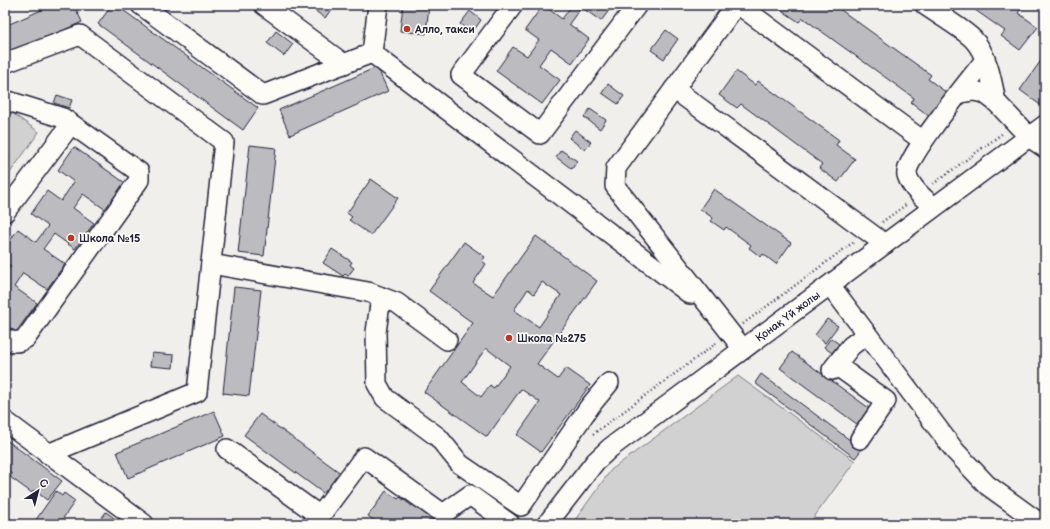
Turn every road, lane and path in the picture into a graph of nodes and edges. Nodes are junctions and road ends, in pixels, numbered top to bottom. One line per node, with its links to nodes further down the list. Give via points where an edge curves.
1 (141, 5): 11 (street, via 263,95)
2 (264, 5): 11 (street)
3 (378, 5): 8 (street)
4 (513, 5): 5 (street, via 461,75 540,134)
5 (637, 5)
6 (737, 5): 12 (street); 20 (street)
7 (925, 5): 9 (street, via 973,39)
8 (372, 53): 11 (street); 30 (street)
9 (985, 60): 13 (street); 15 (street)
10 (5, 63): 27 (street, via 80,35 224,142)
11 (344, 64)
12 (674, 89): 25 (street); 30 (street, via 616,168 615,186)
13 (961, 93): 15 (street, via 984,93); 20 (street)
14 (5, 100): 17 (street, via 62,118)
15 (996, 102): 16 (street)
16 (1017, 123): 19 (street); 22 (path)
17 (71, 124): 24 (street); 33 (street, via 139,172 139,180 26,338 21,342 14,342)
18 (1045, 125): 19 (street, Қонақ Үй жолы)
19 (1029, 137): 21 (street); 23 (street, Қонақ Үй жолы)
20 (923, 141): 22 (street, via 906,170)
21 (1045, 148)
22 (920, 194): 23 (street); 25 (path)
23 (934, 207): 26 (street, Қонақ Үй жолы)
24 (5, 212)
25 (868, 232): 26 (street); 31 (path)
26 (885, 244): 28 (street, Қонақ Үй жолы)
27 (211, 264): 29 (street, via 368,292); 40 (street, via 197,392)
28 (830, 285): 32 (street); 35 (street, Қонақ Үй жолы)
29 (381, 297): 34 (street, via 397,303); 36 (street, via 376,332 377,384 385,398 438,437 460,464 521,506 590,406)
30 (708, 306): 31 (street)
31 (730, 333): 35 (street)
32 (866, 334): 38 (street, via 851,346 834,368 886,402); 44 (street, via 971,469 987,485)
33 (5, 338)
34 (447, 340)
35 (743, 349): 43 (street, Қонақ Үй жолы, via 610,448 595,462)
36 (609, 383)
37 (5, 421): 40 (street)
38 (860, 439)
39 (227, 449): 42 (street, via 320,516 364,457 443,514 470,496)
40 (48, 454): 41 (street)
41 (144, 524)
42 (510, 524)
43 (548, 524)
44 (1041, 524)

